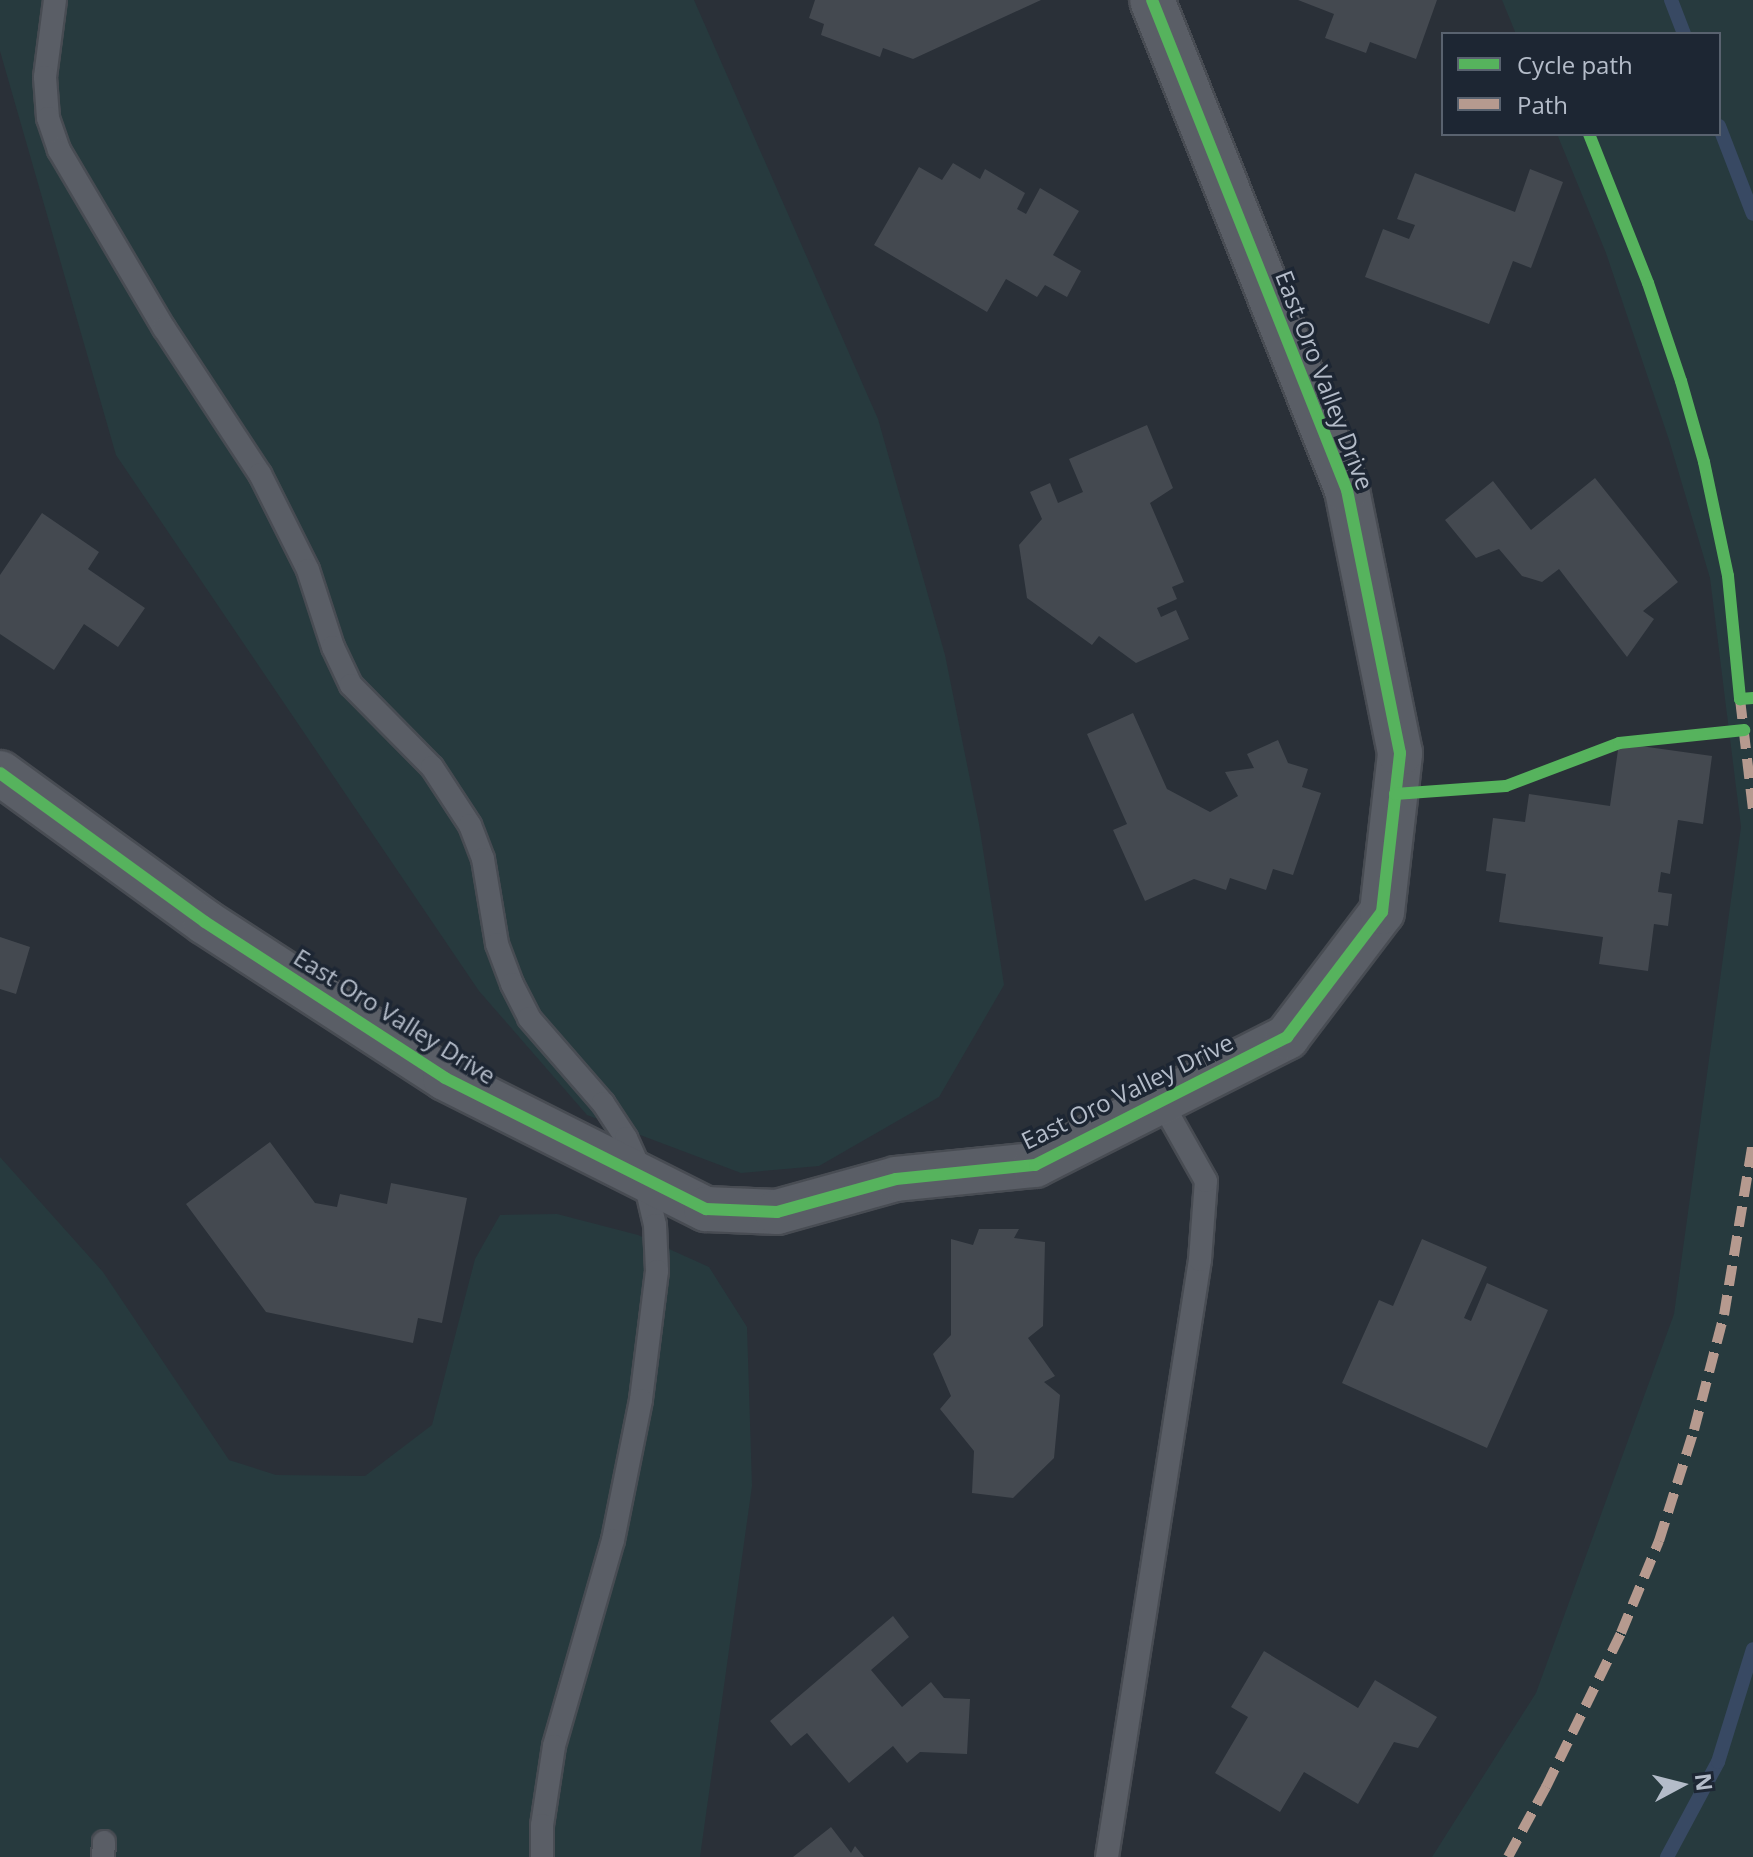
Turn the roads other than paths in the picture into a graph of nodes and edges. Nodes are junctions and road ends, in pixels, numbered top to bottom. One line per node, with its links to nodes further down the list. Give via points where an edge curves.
1 (55, 0): 5 (lane, via 45,77 48,118 59,150 164,328 260,474 308,570 351,685 432,767 470,825 483,859 497,944 512,984 529,1018 603,1103)
2 (1152, 0): 4 (street, East Oro Valley Drive, via 1347,490 1400,753 1382,912 1287,1037)
3 (0, 773): 5 (street, East Oro Valley Drive, via 205,922 445,1078)
4 (1161, 1101): 5 (street, East Oro Valley Drive, via 1035,1165 896,1179 777,1212 706,1209); 7 (lane, via 1206,1181 1200,1260)
5 (644, 1178): 6 (lane, via 655,1225 657,1271 641,1400 613,1540 554,1746)
6 (542, 1857)
7 (1107, 1857)

